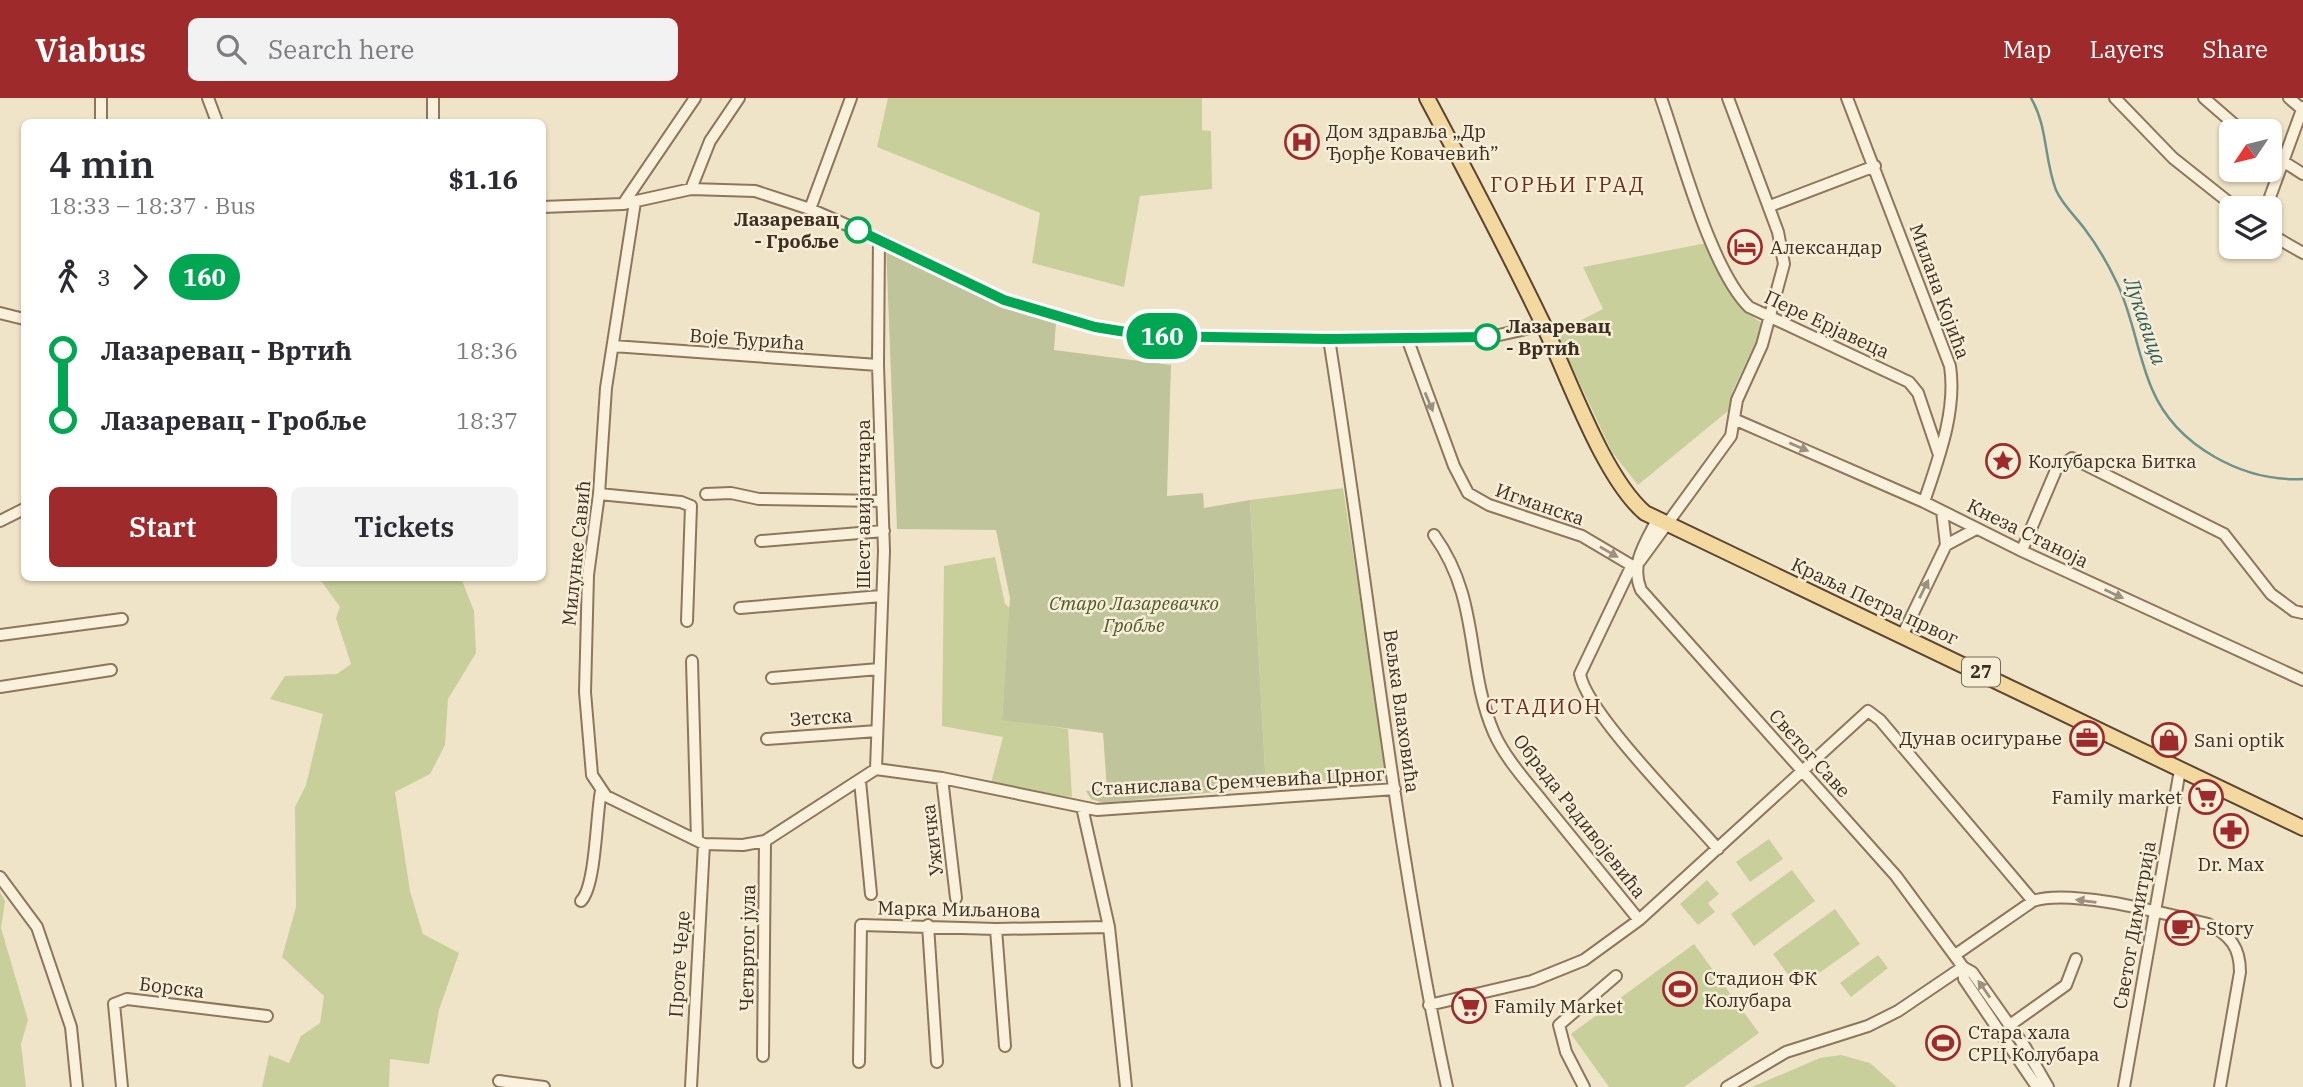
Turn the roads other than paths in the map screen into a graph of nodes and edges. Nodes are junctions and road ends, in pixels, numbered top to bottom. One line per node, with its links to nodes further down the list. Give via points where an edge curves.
1 (101, 98): 15 (street)
2 (208, 98): 16 (street)
3 (433, 98): 17 (street)
4 (738, 98): 22 (street, via 710,141)
5 (851, 98): 28 (street)
6 (1427, 98): 35 (main road, 27)
7 (1661, 98): 33 (street, Пере Ерјавеца, via 1728,281 1749,307)
8 (1728, 98): 26 (street)
9 (1847, 98): 20 (street, Милана Којића)
10 (2115, 98): 23 (street, via 2173,158)
11 (2204, 98): 18 (street)
12 (2289, 98): 14 (street)
13 (691, 99): 25 (street)
14 (2303, 109): 19 (street)
15 (101, 119)
16 (216, 119)
17 (433, 119)
18 (2228, 119)
19 (2283, 162): 21 (street); 24 (street)
20 (1875, 166): 26 (street); 41 (street, Милана Којића, via 1951,366 1953,382)
21 (2303, 174)
22 (691, 189): 25 (street); 28 (street, via 755,191)
23 (2221, 196)
24 (2270, 196)
25 (629, 203): 27 (street); 38 (street, Милунке Савић)
26 (1770, 206): 33 (street, via 1784,264)
27 (546, 207)
28 (810, 209): 29 (street)
29 (879, 239): 37 (street, via 1004,300 1095,327 1151,336); 39 (street, Шест авијатичара)
30 (2282, 241): 31 (street)
31 (2303, 253)
32 (0, 313): 34 (street)
33 (1769, 316): 40 (street, via 1762,345 1740,392); 41 (street, Пере Ерјавеца, via 1909,382 1918,393)
34 (21, 318)
35 (1544, 325): 36 (street, via 1490,337); 49 (main road, 27, via 1623,489 1637,506)
36 (1407, 338): 37 (street); 56 (street, Игманска, one-way to 56, via 1468,493 1489,505 1582,536)
37 (1329, 339): 77 (street, Вељка Влаховића)
38 (612, 346): 39 (street, Воје Ђурића); 42 (street, Милунке Савић)
39 (878, 365): 44 (street, Шест авијатичара)
40 (1736, 420): 45 (street, Кнеза Станоја, one-way to 45); 49 (street, via 1726,445)
41 (1940, 455): 45 (street, Милана Којића)
42 (600, 494): 61 (street, via 691,506); 78 (street, Милунке Савић, via 587,575 584,664 592,775)
43 (706, 494): 44 (street)
44 (882, 501): 51 (street, Шест авијатичара)
45 (1924, 502): 47 (street, Кнеза Станоја)
46 (21, 510): 48 (street)
47 (1942, 511): 50 (street, Кнеза Станоја); 54 (street)
48 (0, 521)
49 (1663, 523): 56 (street); 62 (main road, Краља Петра првог / 27)
50 (1976, 529): 54 (street); 55 (street, Кнеза Станоја)
51 (884, 531): 53 (street); 57 (street, Шест авијатичара)
52 (1434, 535): 90 (street, Обрада Радивојевића, via 1459,577 1483,702 1495,736)
53 (761, 541)
54 (1946, 545): 62 (street, one-way to 54)
55 (2021, 551): 59 (street, via 2056,470 2072,458 2224,534 2271,594); 68 (street, Кнеза Станоја, one-way to 68)
56 (1635, 565): 74 (street, Светог Саве, via 1637,581 1648,599); 83 (street, via 1580,674 1581,684 1607,722)
57 (881, 596): 58 (street); 65 (street, Шест авијатичара)
58 (740, 608)
59 (2303, 613)
60 (122, 619): 63 (street)
61 (687, 621)
62 (1903, 634): 73 (main road, Краља Петра првог / 27)
63 (0, 635)
64 (692, 661): 81 (street, Проте Чеде)
65 (879, 669): 67 (street); 70 (street, Шест авијатичара)
66 (111, 670): 69 (street)
67 (772, 678)
68 (2303, 680)
69 (0, 687)
70 (877, 731): 71 (street, Зетска); 72 (street, Шест авијатичара)
71 (767, 739)
72 (876, 769): 75 (street, Станислава Сремчевића Црног); 76 (street)
73 (2180, 770): 80 (main road, Краља Петра првог / 27); 89 (street, Светог Димитрија)
74 (1802, 771): 83 (street, Обрада Радивојевића); 88 (street, Обрада Радивојевића, via 1863,712 1873,713); 94 (street, Светог Саве, via 1896,876)
75 (942, 778): 79 (street, Станислава Сремчевића Црног); 86 (street, Ужичка)
76 (860, 781): 82 (street); 85 (street)
77 (1395, 789): 79 (street, Станислава Сремчевића Црног, via 1097,810); 98 (street, Вељка Влаховића)
78 (601, 791): 81 (street); 87 (street, via 590,880)
79 (1082, 807): 92 (street, Станислава Сремчевића Црног)
80 (2303, 828)
81 (700, 841): 82 (street, via 743,845); 110 (street, Проте Чеде)
82 (765, 841): 102 (street, Четвртог јула)
83 (1718, 849): 90 (street, Обрада Радивојевића)
84 (0, 877): 107 (street, via 37,927 71,1027)
85 (871, 894)
86 (956, 898)
87 (581, 901)
88 (2033, 901): 89 (street, one-way to 88, via 2059,898); 94 (street)
89 (2153, 911): 117 (street, Светог Димитрија); 118 (street, via 2222,931 2240,956)
90 (1639, 920): 98 (street, Обрада Радивојевића, via 1584,960 1556,974)
91 (928, 925): 93 (street, Марка Миљанова); 103 (street, Марка Миљанова, via 861,925); 104 (street)
92 (1109, 927): 93 (street, Марка Миљанова); 106 (street, Станислава Сремчевића Црног)
93 (996, 929): 101 (street)
94 (1955, 955): 96 (street, Светог Саве)
95 (2076, 959): 100 (street, via 2066,985)
96 (1963, 967): 100 (street, Светог Саве, one-way to 96, via 1972,972); 114 (street, via 1898,1011 1868,1026 1786,1052); 115 (street, Светог Саве, via 1964,979)
97 (1616, 976): 113 (street, via 1559,1025 1566,1052)
98 (1429, 1005): 112 (street, Вељка Влаховића)
99 (267, 1016): 108 (street, Борска, via 118,1001 114,1004)
100 (2010, 1025): 116 (street, Светог Саве)
101 (1005, 1046)
102 (763, 1056)
103 (859, 1062)
104 (937, 1062)
105 (499, 1081): 109 (street)
106 (1126, 1086): 111 (street)
107 (77, 1087)
108 (122, 1087)
109 (544, 1087)
110 (691, 1087)
111 (1113, 1087)
112 (1447, 1087)
113 (1584, 1087)
114 (1727, 1087)
115 (2038, 1087)
116 (2048, 1087)
117 (2124, 1087)
118 (2220, 1087)

